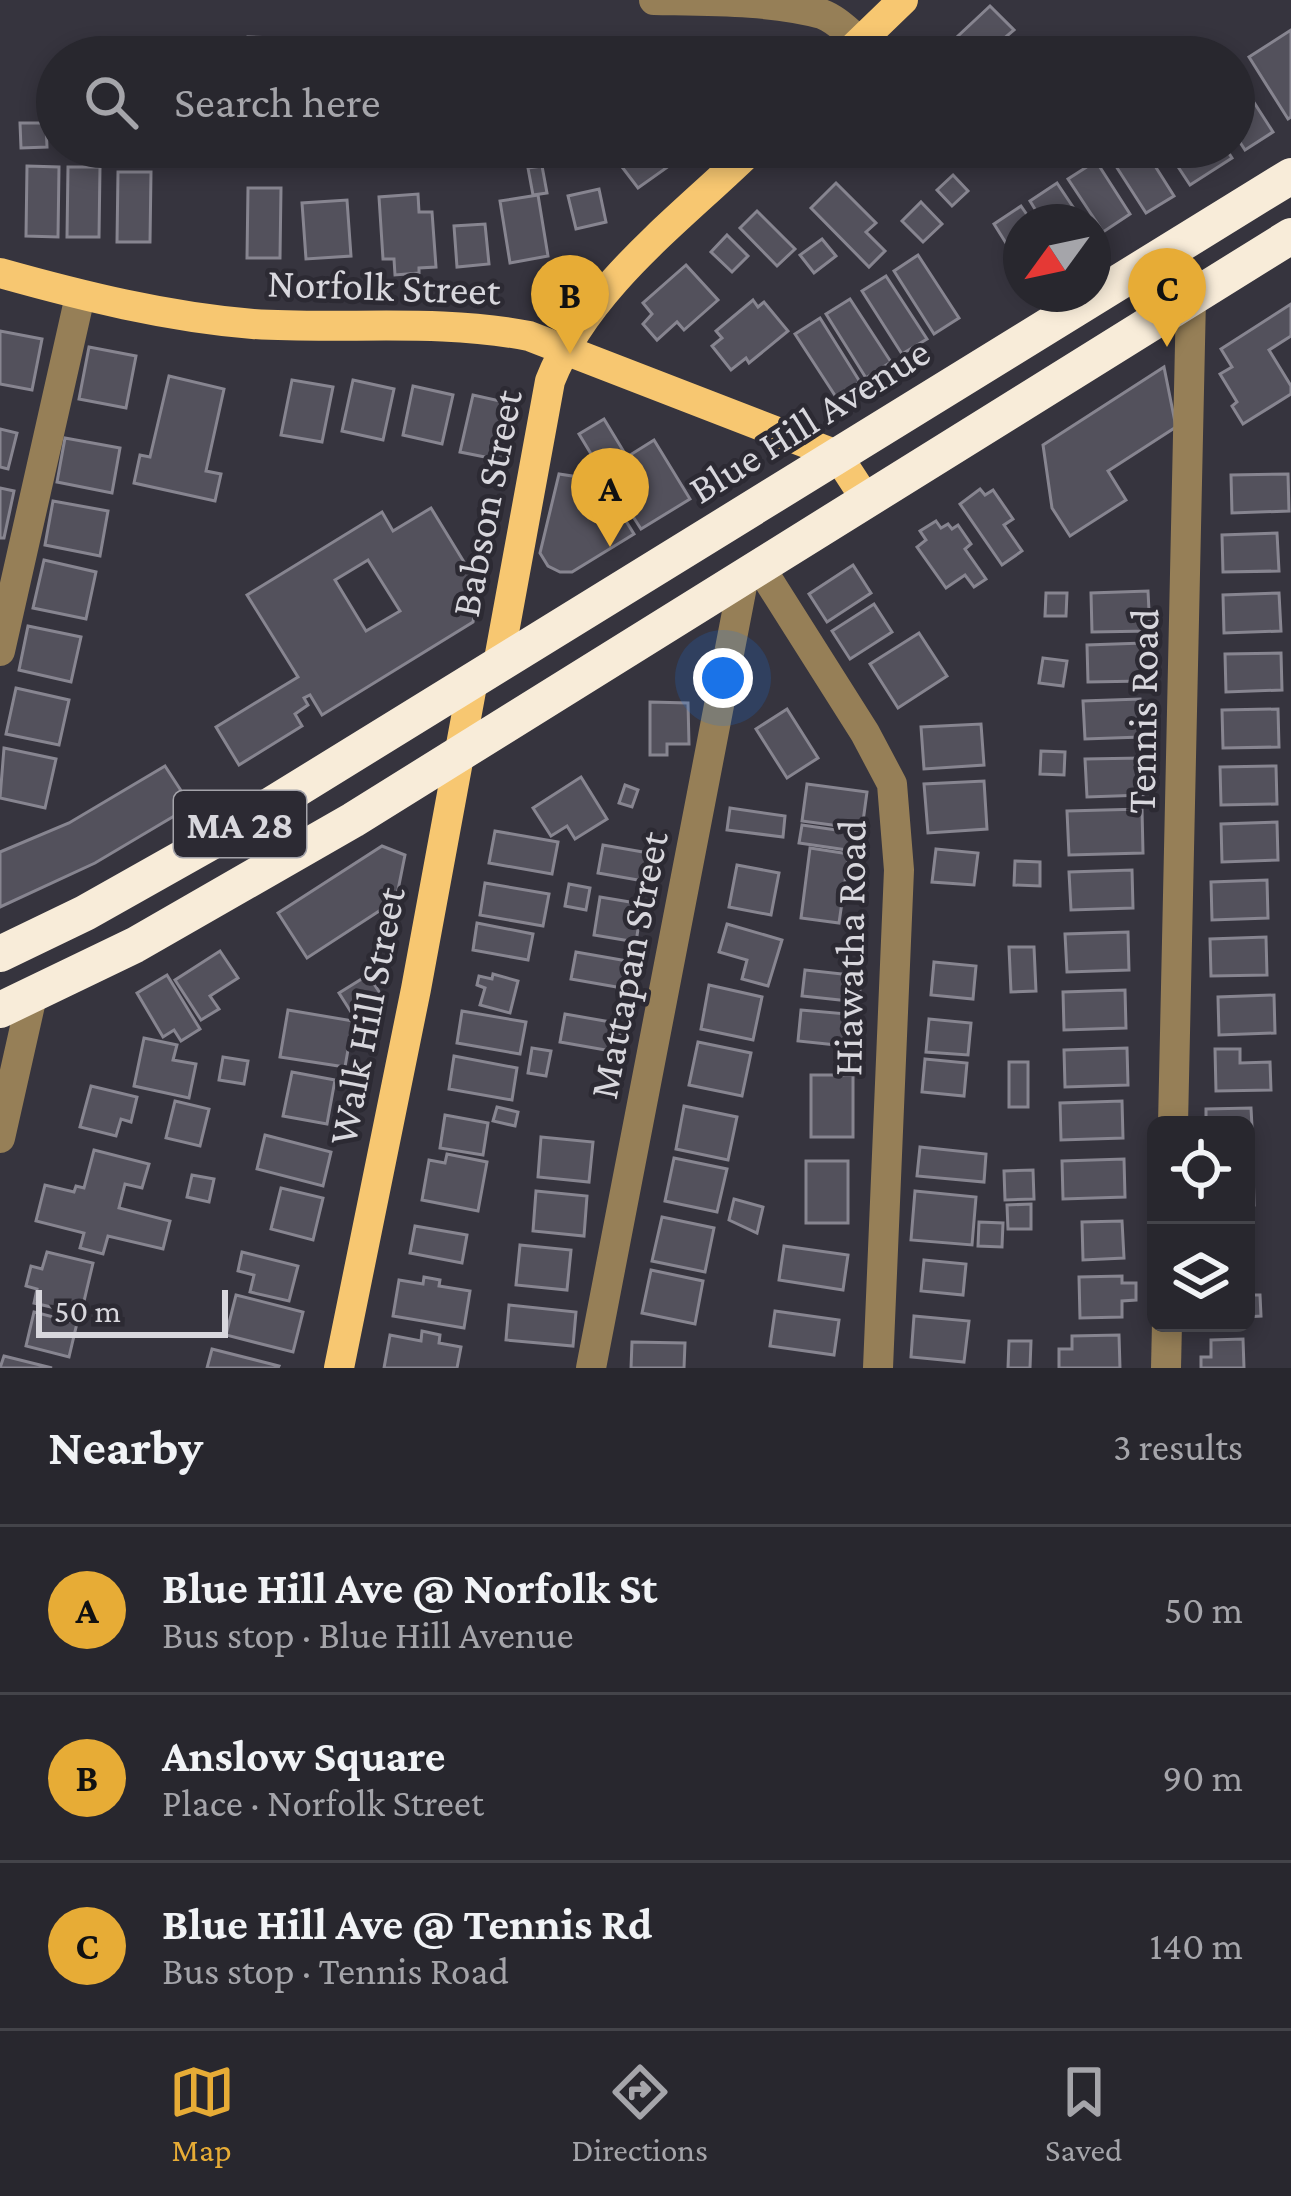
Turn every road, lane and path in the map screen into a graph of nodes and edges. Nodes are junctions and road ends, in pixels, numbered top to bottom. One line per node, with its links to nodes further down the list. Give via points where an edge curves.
1 (654, 0): 3 (street, via 813,11 827,15)
2 (903, 0): 4 (main road)
3 (842, 36)
4 (866, 36)
5 (732, 168): 11 (main road, Babson Street, via 581,319)
6 (1291, 176): 12 (highway, Blue Hill Avenue / MA 28)
7 (1291, 236): 10 (highway, MA 28)
8 (0, 273): 9 (main road, Norfolk Street)
9 (80, 296): 11 (main road, Norfolk Street, via 250,323 486,328); 15 (street)
10 (1191, 298): 13 (highway, MA 28); 20 (street, Tennis Road)
11 (563, 347): 12 (main road, Norfolk Street); 16 (main road, Babson Street)
12 (837, 455): 13 (main road); 16 (highway, Blue Hill Avenue / MA 28)
13 (867, 501): 14 (highway, MA 28)
14 (752, 572): 17 (highway, MA 28); 24 (street, Mattapan Street); 25 (street, Hiawatha Road, via 866,733 892,784 898,870)
15 (0, 651)
16 (485, 673): 17 (main road, Walk Hill Street); 18 (highway, Blue Hill Avenue / MA 28, via 118,896)
17 (457, 755): 19 (highway, MA 28, via 174,924); 23 (main road, Walk Hill Street)
18 (0, 954)
19 (16, 1003): 21 (street)
20 (1173, 1116)
21 (0, 1138)
22 (1167, 1332): 26 (street)
23 (339, 1368)
24 (591, 1368)
25 (878, 1368)
26 (1166, 1368)

